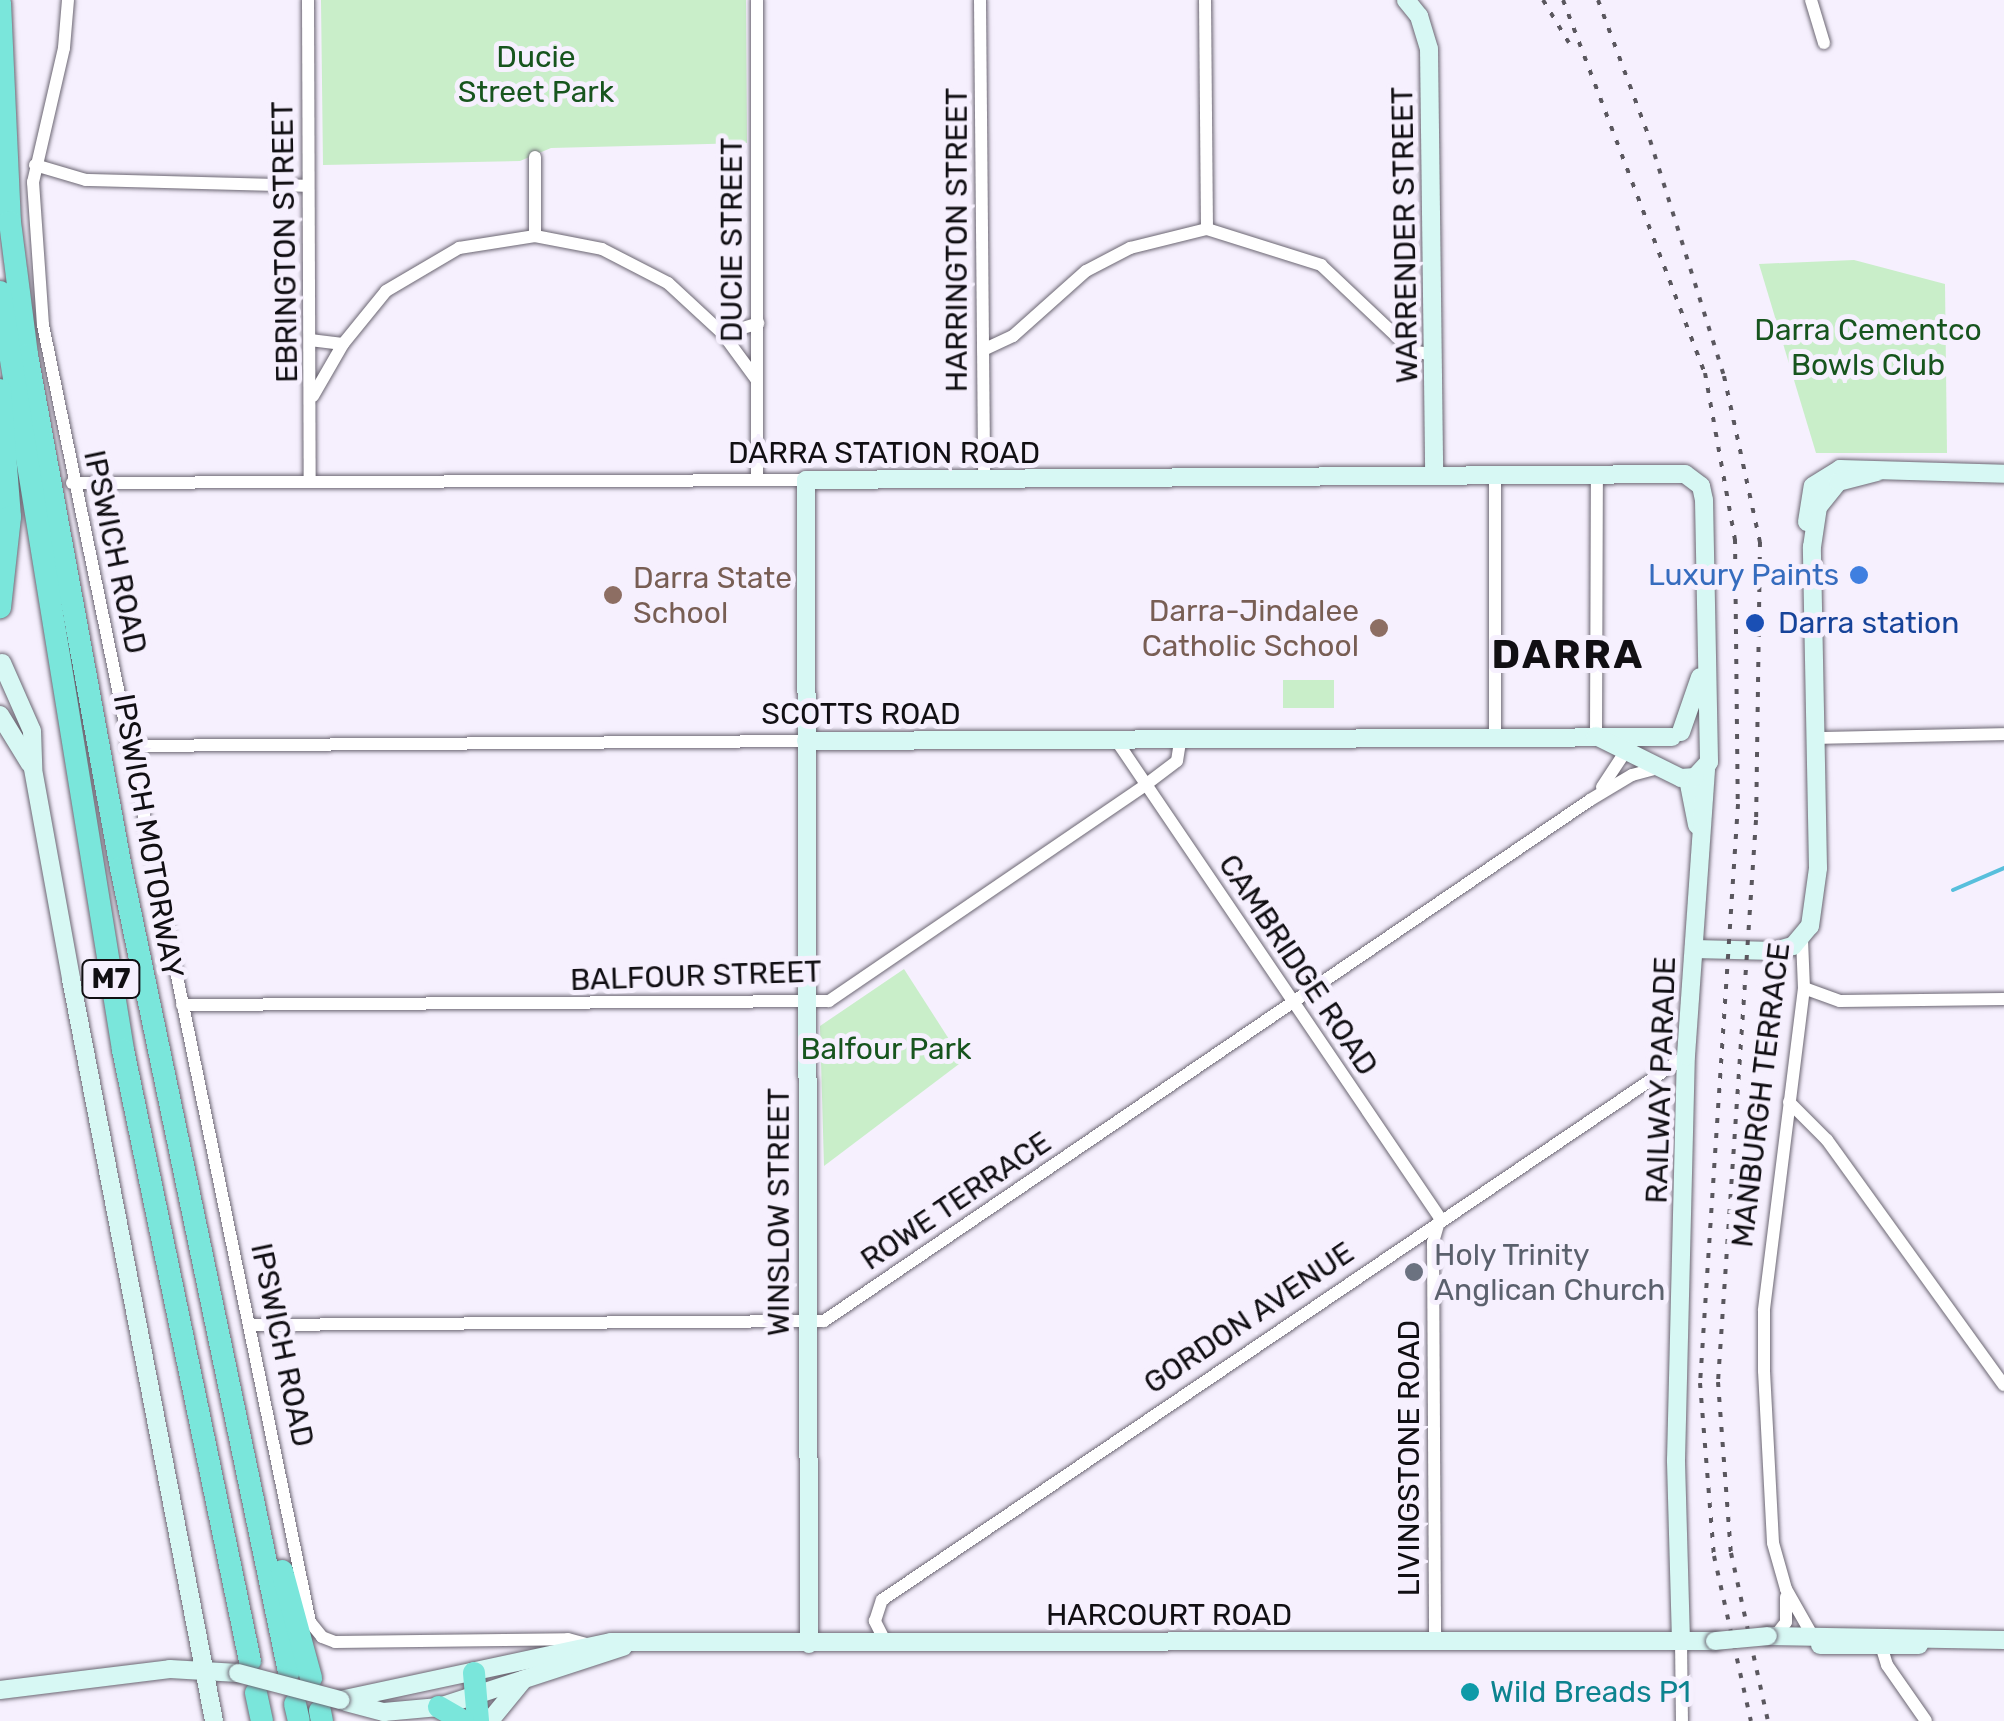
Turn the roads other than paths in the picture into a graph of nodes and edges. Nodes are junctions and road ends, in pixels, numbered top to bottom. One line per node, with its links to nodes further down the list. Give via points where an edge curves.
1 (68, 0): 11 (street, IPSWICH ROAD, via 64,48)
2 (308, 0): 12 (street, EBRINGTON STREET)
3 (758, 0): 16 (street, DUCIE STREET)
4 (980, 0): 20 (street, HARRINGTON STREET)
5 (1205, 0): 13 (street)
6 (1406, 0): 21 (street, WARRENDER STREET, via 1430,49)
7 (1811, 0): 9 (street)
8 (0, 3): 83 (highway, IPSWICH MOTORWAY / M7, via 10,222 28,355 121,868 257,1522 273,1538)
9 (1824, 42)
10 (535, 156): 14 (street)
11 (35, 166): 12 (street, via 86,180); 33 (street, IPSWICH ROAD, via 32,213 42,324)
12 (308, 186): 18 (street, EBRINGTON STREET)
13 (1207, 229): 20 (street, via 1130,248 1086,271 1013,336); 21 (street, via 1321,264 1412,351)
14 (534, 236): 17 (street, via 631,261 668,283); 19 (street, via 459,248 418,268 386,291)
15 (0, 292): 81 (highway, IPSWICH MOTORWAY / M7, via 123,1050)
16 (758, 323): 17 (street); 22 (street, DUCIE STREET)
17 (723, 334): 22 (street)
18 (310, 340): 19 (street); 24 (street, EBRINGTON STREET)
19 (343, 344): 24 (street)
20 (983, 350): 31 (street, HARRINGTON STREET)
21 (1434, 355): 28 (street, WARRENDER STREET)
22 (756, 380): 29 (street, DUCIE STREET)
23 (0, 390): 34 (highway, via 10,517)
24 (313, 396): 32 (street, EBRINGTON STREET)
25 (2004, 474): 42 (street, MANBURGH TERRACE, via 1828,473 1815,497 1812,547)
26 (1496, 475): 27 (street, DARRA STATION ROAD); 28 (street, DARRA STATION ROAD); 41 (street)
27 (1597, 475): 35 (street, DARRA STATION ROAD, via 1695,478 1704,500); 40 (street)
28 (1434, 476): 31 (street, DARRA STATION ROAD)
29 (758, 480): 30 (street, DARRA STATION ROAD); 32 (street, DARRA STATION ROAD)
30 (806, 480): 31 (street, DARRA STATION ROAD); 44 (street, WINSLOW STREET)
31 (984, 480)
32 (310, 482): 33 (street, DARRA STATION ROAD)
33 (72, 484): 48 (street, IPSWICH ROAD)
34 (0, 608)
35 (1706, 657): 38 (street); 47 (street)
36 (0, 665): 50 (street, via 28,717)
37 (0, 715): 50 (street)
38 (1677, 734): 46 (street, SCOTTS ROAD); 47 (street); 51 (street, via 1664,749)
39 (2004, 734): 42 (street)
40 (1596, 736): 41 (street, SCOTTS ROAD); 46 (street, SCOTTS ROAD)
41 (1495, 738): 45 (street, SCOTTS ROAD)
42 (1817, 738): 56 (street, MANBURGH TERRACE, via 1816,902)
43 (1116, 740): 44 (street, SCOTTS ROAD); 45 (street, SCOTTS ROAD); 53 (street, CAMBRIDGE ROAD)
44 (806, 741): 48 (street, SCOTTS ROAD); 61 (street, WINSLOW STREET)
45 (1180, 741): 53 (street, BALFOUR STREET, via 1178,761)
46 (1631, 742): 51 (street, SCOTTS ROAD); 54 (street, ROWE TERRACE)
47 (1706, 742): 49 (street)
48 (127, 746): 62 (street, IPSWICH ROAD)
49 (1706, 768): 52 (street); 55 (street, RAILWAY PARADE)
50 (33, 769): 82 (street, via 192,1584)
51 (1665, 769): 52 (street); 54 (street, ROWE TERRACE, via 1632,774)
52 (1688, 779): 55 (street, RAILWAY PARADE)
53 (1144, 786): 60 (street, CAMBRIDGE ROAD); 61 (street, BALFOUR STREET, via 842,993)
54 (1590, 800): 60 (street, ROWE TERRACE)
55 (1698, 881): 57 (street, RAILWAY PARADE)
56 (1802, 939): 57 (street, via 1775,951); 58 (street, MANBURGH TERRACE)
57 (1694, 949): 63 (street, RAILWAY PARADE)
58 (1804, 988): 59 (street, via 1840,1001); 64 (street, MANBURGH TERRACE)
59 (2004, 999)
60 (1292, 1002): 65 (street, CAMBRIDGE ROAD); 66 (street, ROWE TERRACE, via 824,1321)
61 (806, 1003): 62 (street, BALFOUR STREET); 66 (street, WINSLOW STREET)
62 (182, 1006): 67 (street, IPSWICH ROAD)
63 (1686, 1056): 65 (street, GORDON AVENUE); 76 (street, RAILWAY PARADE, via 1676,1460)
64 (1789, 1102): 68 (street, via 1827,1140); 69 (street, MANBURGH TERRACE, via 1764,1310 1769,1513)
65 (1440, 1218): 74 (street, LIVINGSTONE ROAD, via 1433,1242); 77 (street, GORDON AVENUE, via 882,1600 875,1620)
66 (808, 1321): 67 (street, ROWE TERRACE); 79 (street, WINSLOW STREET)
67 (250, 1325): 71 (street, IPSWICH ROAD, via 305,1606)
68 (2004, 1384)
69 (1786, 1589): 70 (street, MANBURGH TERRACE); 72 (street, MANBURGH TERRACE, via 1786,1622)
70 (1811, 1633): 72 (street); 73 (street)
71 (322, 1638): 78 (street, HARCOURT ROAD)
72 (1771, 1638): 73 (street); 76 (street, HARCOURT ROAD, bridge)
73 (1879, 1639): 75 (street); 95 (street)
74 (1435, 1640): 76 (street, HARCOURT ROAD); 77 (street, HARCOURT ROAD)
75 (2004, 1640)
76 (1681, 1641): 94 (street)
77 (886, 1642): 79 (street, HARCOURT ROAD)
78 (587, 1644): 80 (street, HARCOURT ROAD); 85 (street, HARCOURT ROAD)
79 (810, 1644): 80 (street, HARCOURT ROAD)
80 (623, 1646): 84 (street, HARCOURT ROAD)
81 (244, 1667): 82 (street, HARCOURT ROAD); 89 (street, HARCOURT ROAD, bridge)
82 (202, 1670): 86 (street, HARCOURT ROAD); 91 (street)
83 (300, 1675)
84 (524, 1679): 85 (street, HARCOURT ROAD); 90 (street)
85 (477, 1687): 88 (street, HARCOURT ROAD); 89 (street, HARCOURT ROAD); 90 (highway)
86 (0, 1690)
87 (256, 1693): 92 (highway)
88 (439, 1707): 89 (street, HARCOURT ROAD); 93 (highway)
89 (315, 1712)
90 (487, 1720)
91 (214, 1721)
92 (262, 1721)
93 (463, 1721)
94 (1682, 1721)
95 (1926, 1721)

